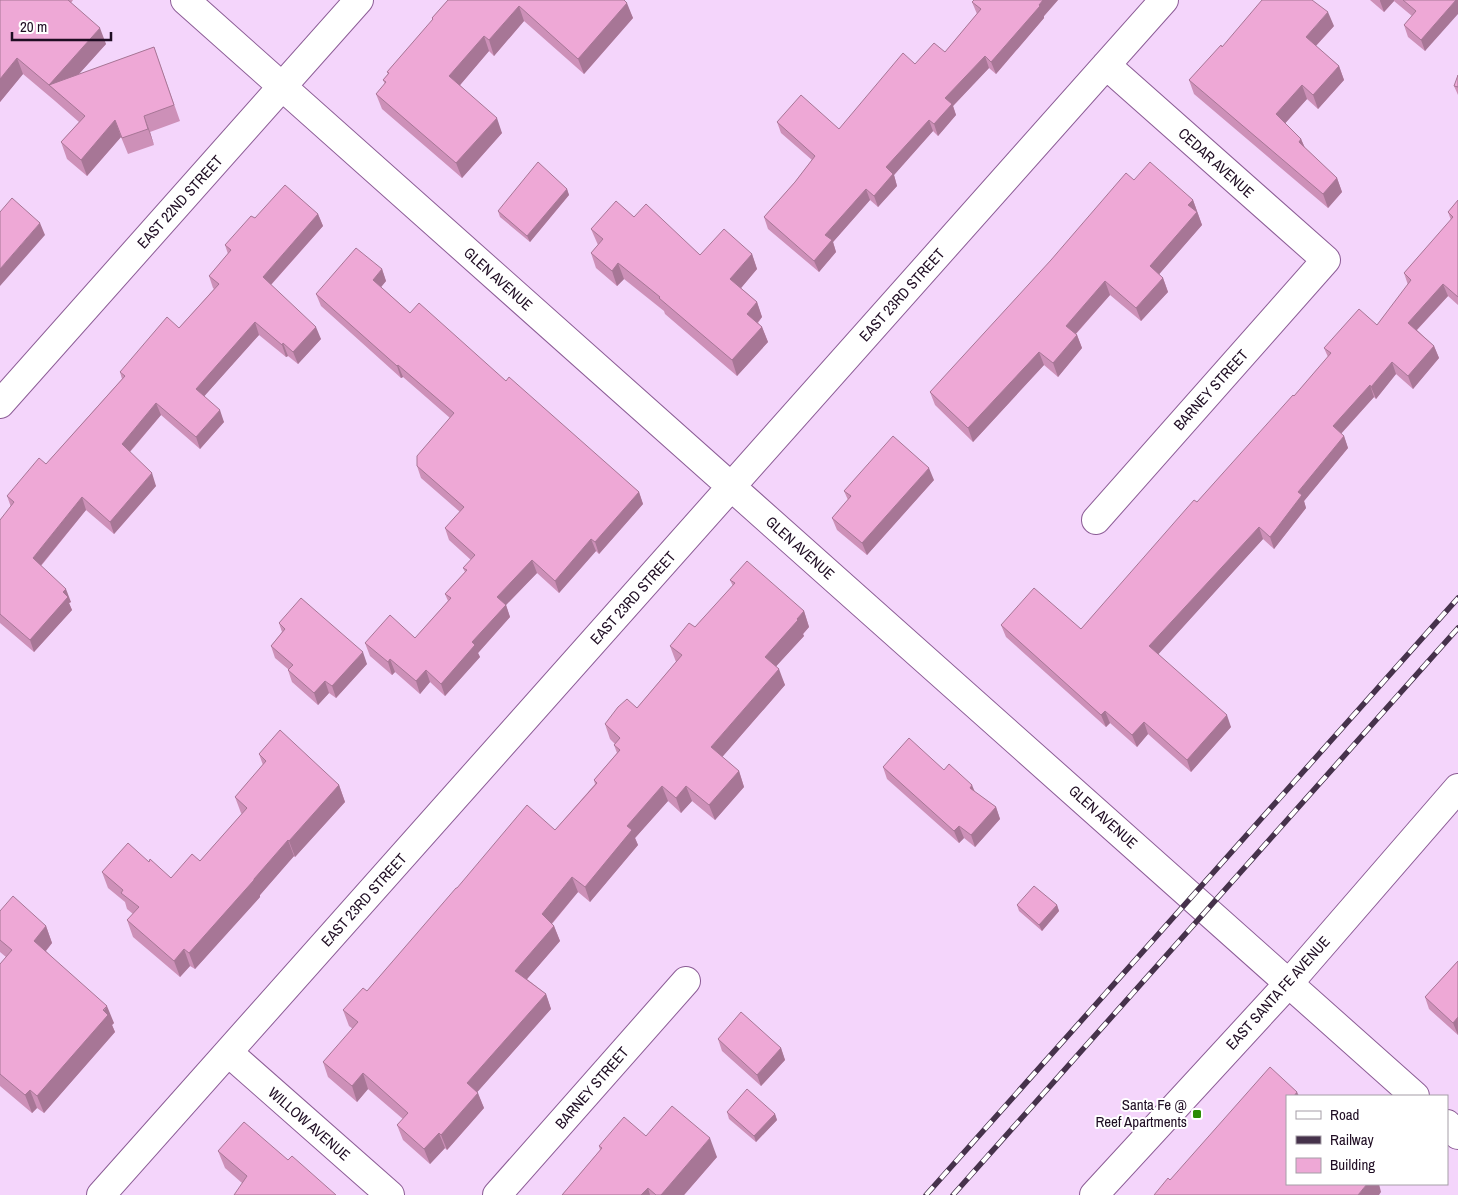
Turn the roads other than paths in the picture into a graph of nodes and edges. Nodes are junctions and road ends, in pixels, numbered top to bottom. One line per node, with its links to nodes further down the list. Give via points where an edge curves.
1 (185, 0): 5 (street, GLEN AVENUE)
2 (360, 0): 5 (street, EAST 22ND STREET)
3 (1164, 0): 4 (street, EAST 23RD STREET)
4 (1106, 65): 6 (street, CEDAR AVENUE); 8 (street, EAST 23RD STREET)
5 (282, 86): 7 (street, EAST 22ND STREET); 8 (street, GLEN AVENUE)
6 (1326, 260): 9 (street, BARNEY STREET)
7 (0, 404)
8 (732, 487): 12 (street, GLEN AVENUE); 13 (street, EAST 23RD STREET)
9 (1096, 520)
10 (1458, 788): 12 (street, EAST SANTA FE AVENUE)
11 (686, 981): 19 (street, BARNEY STREET)
12 (1289, 983): 14 (street, GLEN AVENUE); 20 (street, EAST SANTA FE AVENUE)
13 (228, 1053): 17 (street, EAST 23RD STREET); 18 (street, WILLOW AVENUE)
14 (1414, 1095)
15 (1448, 1125): 16 (street)
16 (1458, 1135)
17 (101, 1195)
18 (390, 1195)
19 (497, 1195)
20 (1094, 1195)

